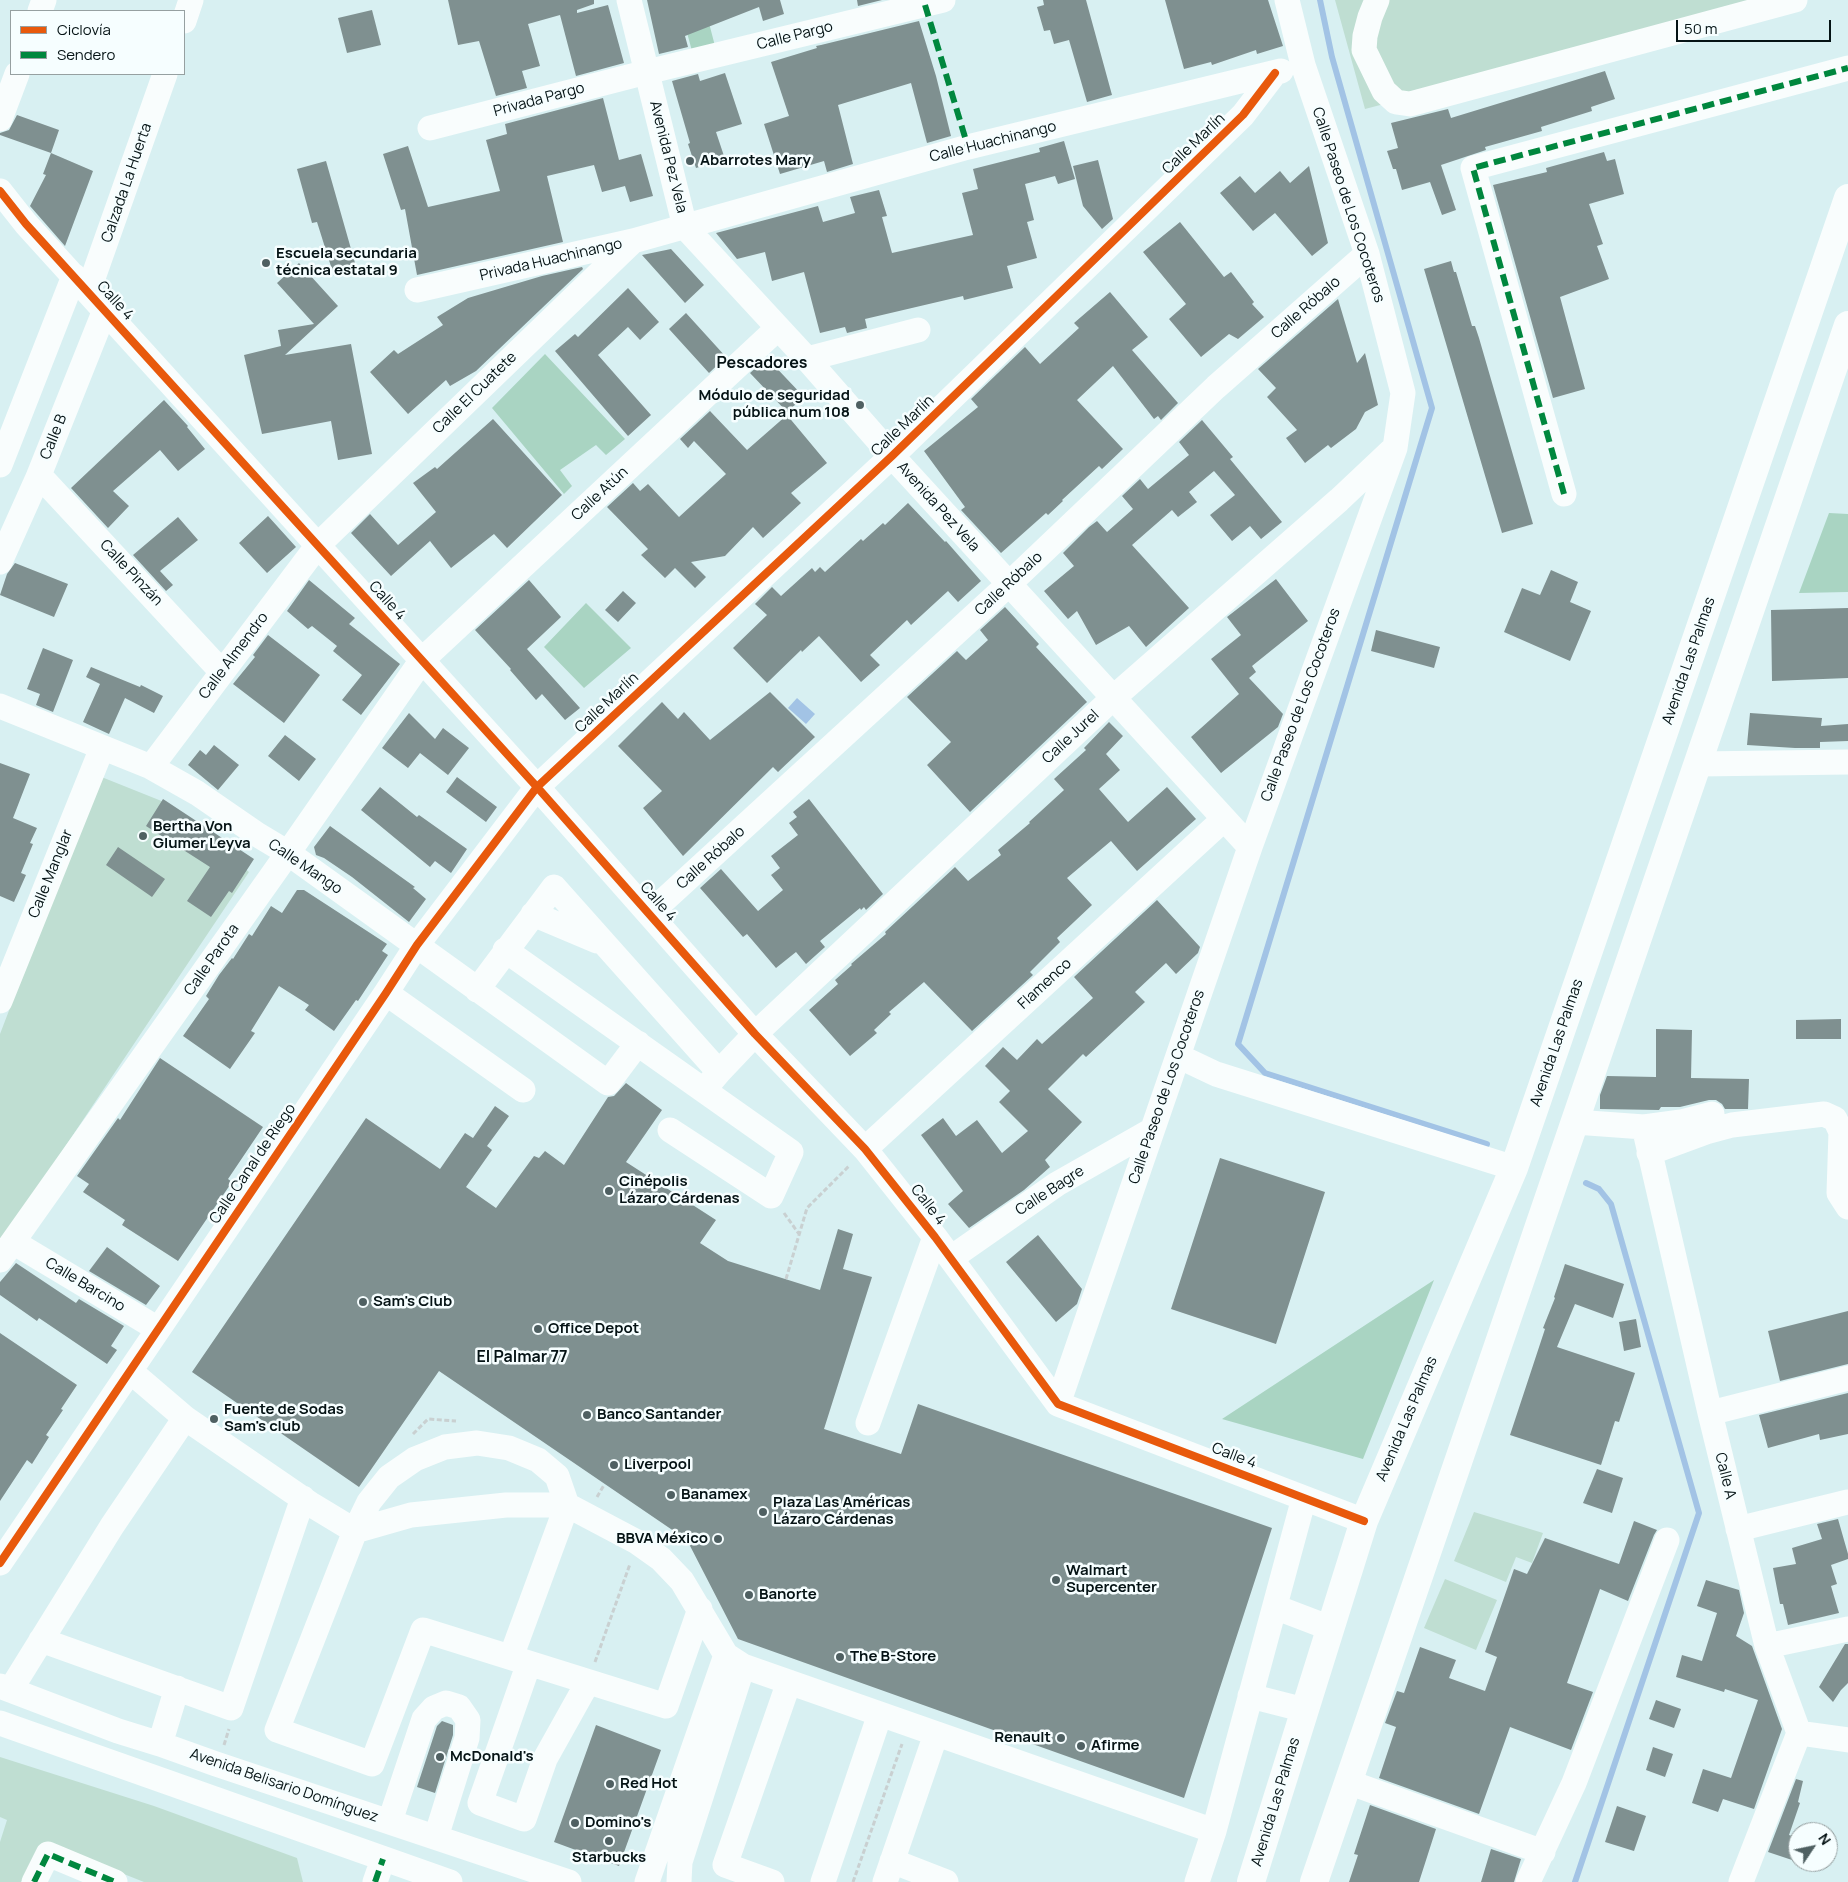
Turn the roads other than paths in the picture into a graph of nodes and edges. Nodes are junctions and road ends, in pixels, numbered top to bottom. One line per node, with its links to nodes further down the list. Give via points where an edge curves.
1 (191, 0): 7 (street)
2 (629, 0): 10 (street, Avenida Pez Vela)
3 (943, 0): 10 (street, Calle Pargo)
4 (1287, 0): 8 (street, Calle Paseo de Los Cocoteros)
5 (1377, 0): 6 (street, via 1365,36 1364,50 1384,92 1396,102 1410,104)
6 (1795, 0)
7 (185, 18)
8 (1303, 65): 11 (street, Calle Huachinango); 20 (street, Calle Paseo de Los Cocoteros)
9 (1848, 68): 32 (street, via 1473,168)
10 (647, 72): 15 (street, Privada Pargo); 18 (street, Avenida Pez Vela)
11 (1275, 73): 18 (street, Calle Huachinango, via 968,147); 29 (street, Calle Marlín, via 1243,116)
12 (17, 75): 14 (street)
13 (165, 75): 21 (street, Calzada La Huerta)
14 (0, 119)
15 (430, 128)
16 (0, 191): 21 (street, Calle 4)
17 (1848, 198): 69 (main road, Avenida Las Palmas)
18 (685, 226): 19 (street, Privada Huachinango); 25 (street, Avenida Pez Vela)
19 (633, 241): 22 (street, Privada Huachinango); 34 (street, Calle El Cuatete)
20 (1367, 254): 28 (street, Calle Paseo de Los Cocoteros, via 1403,393); 36 (street, Calle Róbalo, via 1216,388)
21 (81, 284): 23 (street, Calle 4); 30 (street, Calzada La Huerta)
22 (417, 290)
23 (105, 310): 31 (street, Calle B); 34 (street, Calle 4)
24 (1848, 325): 43 (main road)
25 (778, 328): 27 (street, Avenida Pez Vela); 37 (street, Calle Atún)
26 (918, 330): 27 (street)
27 (808, 359): 29 (street, Avenida Pez Vela)
28 (1395, 448): 39 (street, Calle Jurel); 47 (street, Calle Paseo de Los Cocoteros)
29 (892, 456): 36 (street, Avenida Pez Vela); 45 (street, Calle Marlín)
30 (0, 465)
31 (39, 475): 33 (street, Calle B); 38 (street, Calle Pinzán)
32 (1564, 494)
33 (7, 527): 35 (street, Calle B)
34 (318, 545): 37 (street, Calle 4); 38 (street, Calle Almendro)
35 (0, 562)
36 (1009, 584): 39 (street, Avenida Pez Vela); 49 (street, Calle Róbalo)
37 (422, 660): 45 (street, Calle 4); 48 (street, Calle Parota)
38 (222, 672): 44 (street, Calle Almendro)
39 (1113, 698): 46 (street, Avenida Pez Vela); 57 (street, Calle Jurel)
40 (0, 706): 41 (street, Calle Mango)
41 (102, 748): 44 (street, Calle Mango); 56 (street, Calle Manglar)
42 (1848, 762): 43 (street)
43 (1698, 764): 63 (main road)
44 (151, 767): 48 (street, Calle Mango)
45 (537, 787): 49 (street, Calle 4); 52 (street, Calle Canal de Riego)
46 (1224, 819): 47 (street, Avenida Pez Vela); 67 (street, Flamenco)
47 (1250, 847): 59 (street, Calle Paseo de Los Cocoteros)
48 (288, 853): 52 (street, Calle Mango); 72 (street, Calle Parota)
49 (650, 913): 57 (street, Calle 4)
50 (533, 914): 51 (street); 51 (street, via 554,887); 53 (street)
51 (604, 943): 60 (street)
52 (416, 945): 54 (street, Calle Mango); 55 (street, Calle Canal de Riego)
53 (506, 950): 54 (street); 58 (street)
54 (477, 990): 58 (street, Calle Mango, via 608,1083)
55 (386, 992): 61 (street); 74 (street, Calle Canal de Riego)
56 (0, 1001)
57 (755, 1034): 60 (street, Calle Jurel); 67 (street, Calle 4)
58 (638, 1043): 60 (street)
59 (1178, 1056): 66 (street, Calle Paseo de Los Cocoteros); 69 (street, via 1216,1074)
60 (712, 1081): 65 (street, via 791,1152 771,1196)
61 (523, 1090)
62 (1848, 1110): 64 (street, via 1826,1100 1752,1112 1709,1114)
63 (1575, 1122): 64 (street); 110 (main road)
64 (1644, 1127): 68 (street, Calle A)
65 (670, 1130)
66 (1152, 1130): 73 (street, Calle Bagre, via 1057,1184); 77 (street, Calle Paseo de Los Cocoteros)
67 (865, 1149): 71 (street, Calle 4)
68 (1650, 1152): 70 (street, via 1732,1125 1824,1114 1835,1120 1841,1132 1840,1193); 78 (street, Calle A)
69 (1514, 1168): 85 (main road, Avenida Las Palmas)
70 (1848, 1208)
71 (935, 1237): 73 (street, Calle 4); 80 (street)
72 (6, 1251): 74 (street, Calle Barcino)
73 (951, 1258): 77 (street, Calle 4)
74 (158, 1329): 75 (street, Calle Canal de Riego)
75 (130, 1371): 79 (street); 89 (street, Calle Canal de Riego)
76 (1848, 1378): 78 (street)
77 (1058, 1404): 82 (street, Calle 4)
78 (1710, 1413): 86 (street, Calle A)
79 (184, 1418): 81 (street); 94 (street)
80 (868, 1423)
81 (302, 1498): 87 (street); 101 (street, via 231,1708)
82 (1304, 1498): 85 (street, Calle 4); 90 (street)
83 (1848, 1502): 86 (street)
84 (567, 1505): 87 (street, via 506,1505 412,1515); 87 (street, via 557,1476 538,1460 509,1448 477,1443 445,1447 415,1458 389,1477 369,1502); 91 (street, via 662,1559 682,1581); 96 (street)
85 (1364, 1521): 92 (main road, Avenida Las Palmas)
86 (1738, 1529): 95 (street, Calle A)
87 (355, 1531): 96 (street, via 277,1730 372,1764 423,1630)
88 (1666, 1540): 116 (street)
89 (0, 1563)
90 (1274, 1607): 92 (street); 102 (street)
91 (700, 1609): 97 (street); 98 (street, via 666,1706)
92 (1330, 1628): 103 (main road, Avenida Las Palmas)
93 (1848, 1630): 95 (street)
94 (41, 1640): 100 (street); 101 (street)
95 (1767, 1646): 106 (street, Calle A)
96 (520, 1660): 98 (street); 98 (street, via 480,1802 524,1819 545,1759)
97 (735, 1660): 99 (street); 122 (street); 123 (street, via 680,1862)
98 (588, 1682)
99 (789, 1682): 104 (street); 124 (street, via 725,1865)
100 (5, 1688): 109 (street, Avenida Belisario Domínguez)
101 (177, 1688): 109 (street)
102 (1250, 1696): 103 (street); 112 (street)
103 (1305, 1710): 127 (main road, Avenida Las Palmas)
104 (880, 1714): 107 (street); 125 (street)
105 (0, 1723): 114 (street)
106 (1799, 1733): 108 (street); 129 (street)
107 (936, 1734): 112 (street); 115 (street)
108 (1848, 1740)
109 (160, 1744): 111 (street, Avenida Belisario Domínguez)
110 (1348, 1782): 116 (street); 128 (main road)
111 (390, 1821): 113 (street, Avenida Belisario Domínguez); 113 (street, via 424,1719 434,1708 446,1703 459,1707 468,1720 467,1738)
112 (1214, 1832): 126 (street)
113 (436, 1836): 121 (street, Avenida Belisario Domínguez)
114 (379, 1870): 120 (street)
115 (889, 1872): 117 (street)
116 (1539, 1872)
117 (934, 1880)
118 (34, 1882): 119 (street, via 48,1854)
119 (115, 1882)
120 (450, 1882)
121 (569, 1882)
122 (647, 1882)
123 (679, 1882)
124 (772, 1882)
125 (823, 1882)
126 (1197, 1882)
127 (1251, 1882)
128 (1314, 1882)
129 (1741, 1882)

